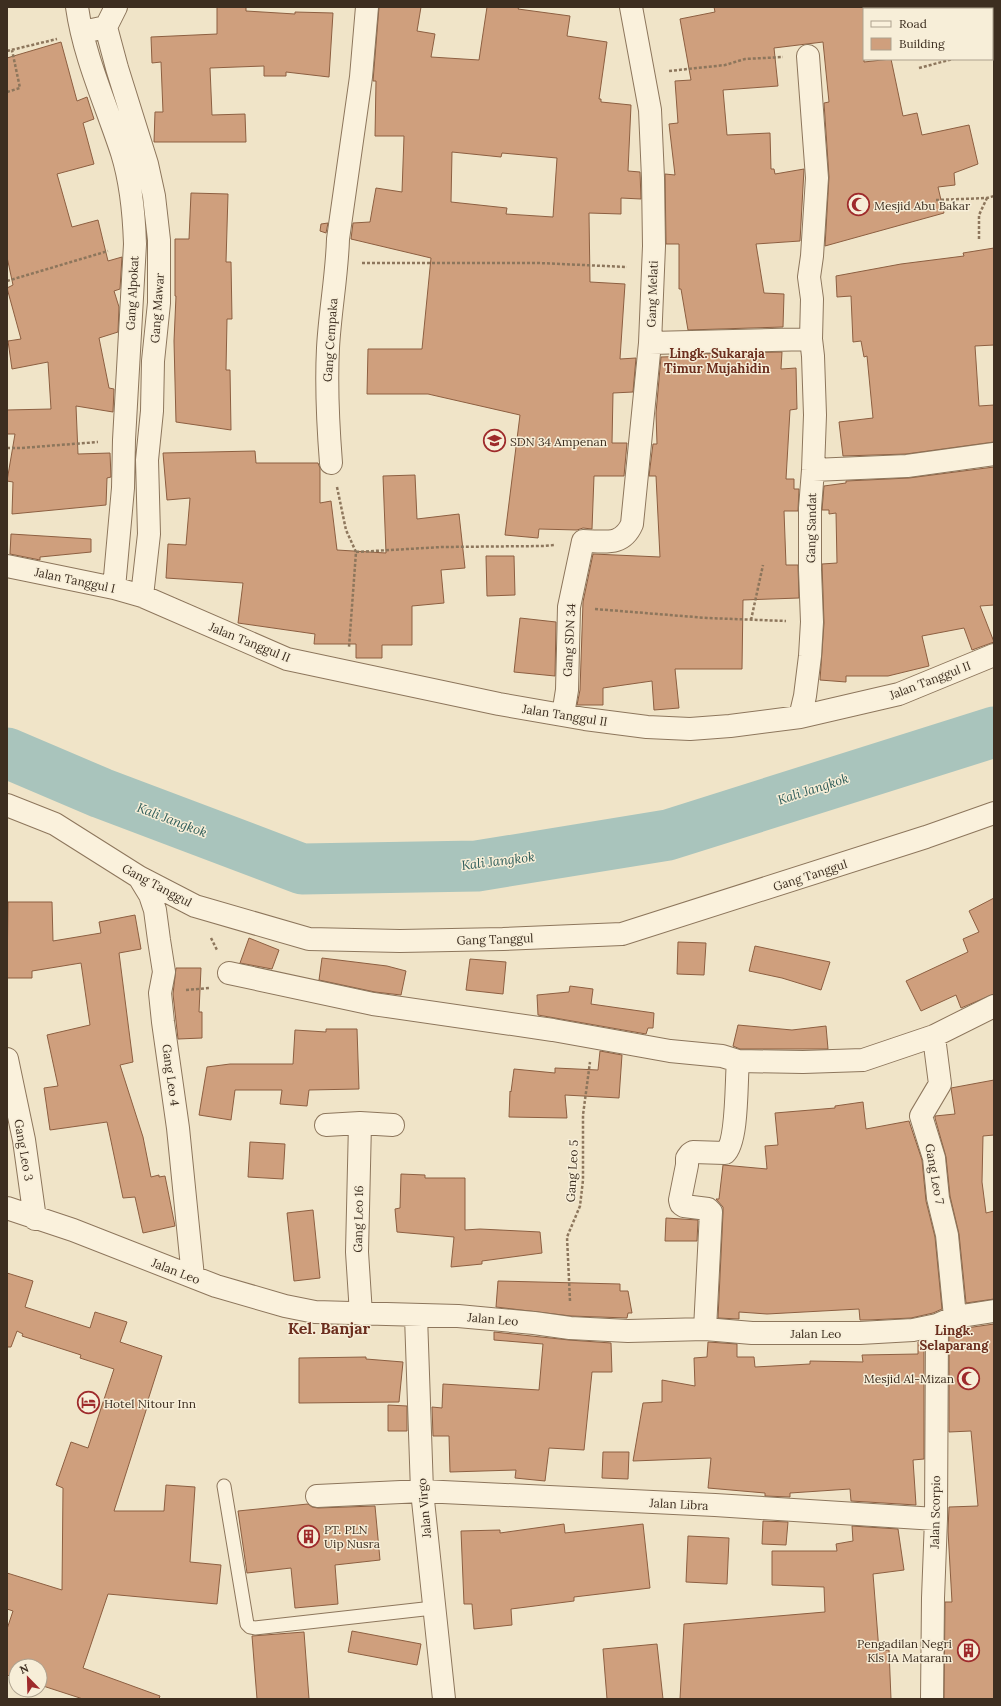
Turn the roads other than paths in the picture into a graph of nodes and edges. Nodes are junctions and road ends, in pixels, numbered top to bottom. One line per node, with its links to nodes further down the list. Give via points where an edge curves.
1 (77, 7): 5 (street, Gang Alpokat)
2 (116, 7): 5 (street)
3 (367, 7): 11 (street, Gang Cempaka, via 361,77 339,231 328,347 326,409)
4 (631, 7): 8 (street, Gang Melati, via 650,110 653,178)
5 (93, 30): 9 (street, Gang Alpokat, via 122,154 134,219 147,242)
6 (808, 56): 7 (street, Gang Sandat, via 817,178 809,276 812,299)
7 (811, 339): 8 (street); 12 (street, Gang Sandat, via 815,415)
8 (650, 343): 13 (street, Gang Melati, via 632,524 628,534 617,541)
9 (142, 356): 15 (street, Gang Alpokat, via 124,440 123,488); 15 (street, via 152,411 147,460 149,534)
10 (994, 454): 12 (street, via 907,466)
11 (331, 463)
12 (813, 470): 18 (street, Gang Sandat, via 810,508 812,622 807,680)
13 (583, 541): 17 (street, Gang SDN 34, via 569,607 567,690)
14 (7, 566): 15 (street, Jalan Tanggul I)
15 (128, 592): 17 (street, Jalan Tanggul II, via 287,659 476,700)
16 (994, 655): 18 (street, Jalan Tanggul II, via 899,694)
17 (563, 715): 18 (street, Jalan Tanggul II, via 647,727 690,729)
18 (800, 717)
19 (7, 805): 21 (street, Gang Tanggul, via 55,824)
20 (994, 813): 21 (street, Gang Tanggul, via 622,934 400,941 309,939 195,906)
21 (139, 877): 32 (street, Gang Leo 4, via 155,910 164,972 160,993 178,1128)
22 (229, 973): 26 (street, via 373,1004 670,1051 722,1056)
23 (994, 1006): 26 (street, via 934,1036 863,1060)
24 (934, 1037): 36 (street, Gang Leo 7, via 940,1084 921,1116 934,1158 938,1198 947,1235)
25 (7, 1059): 31 (street, Gang Leo 3, via 24,1140)
26 (738, 1061): 37 (street, via 731,1146 725,1153 693,1152 686,1158 680,1200 684,1206 708,1208 711,1212)
27 (360, 1123): 28 (street); 29 (street); 34 (street, Gang Leo 16, via 357,1252)
28 (326, 1124)
29 (394, 1125)
30 (7, 1208): 31 (street, Jalan Leo)
31 (35, 1219): 32 (street, Jalan Leo, via 72,1230)
32 (193, 1277): 34 (street, Jalan Leo, via 285,1306 315,1312)
33 (994, 1311): 36 (street, Jalan Leo)
34 (361, 1314): 35 (street, Jalan Leo)
35 (416, 1316): 37 (street, Jalan Leo, via 458,1316 570,1328 628,1331); 39 (street, Jalan Virgo)
36 (946, 1321): 37 (street, Jalan Leo, via 913,1330 860,1333 752,1333); 41 (street, Jalan Scorpio)
37 (705, 1329)
38 (224, 1486): 42 (lane, via 247,1624 250,1627 276,1628)
39 (422, 1491): 40 (street, Jalan Libra); 41 (street, Jalan Libra); 42 (street, Jalan Virgo)
40 (317, 1496)
41 (936, 1519): 44 (street, Jalan Scorpio)
42 (433, 1608): 43 (street, Jalan Virgo)
43 (444, 1699)
44 (932, 1699)

